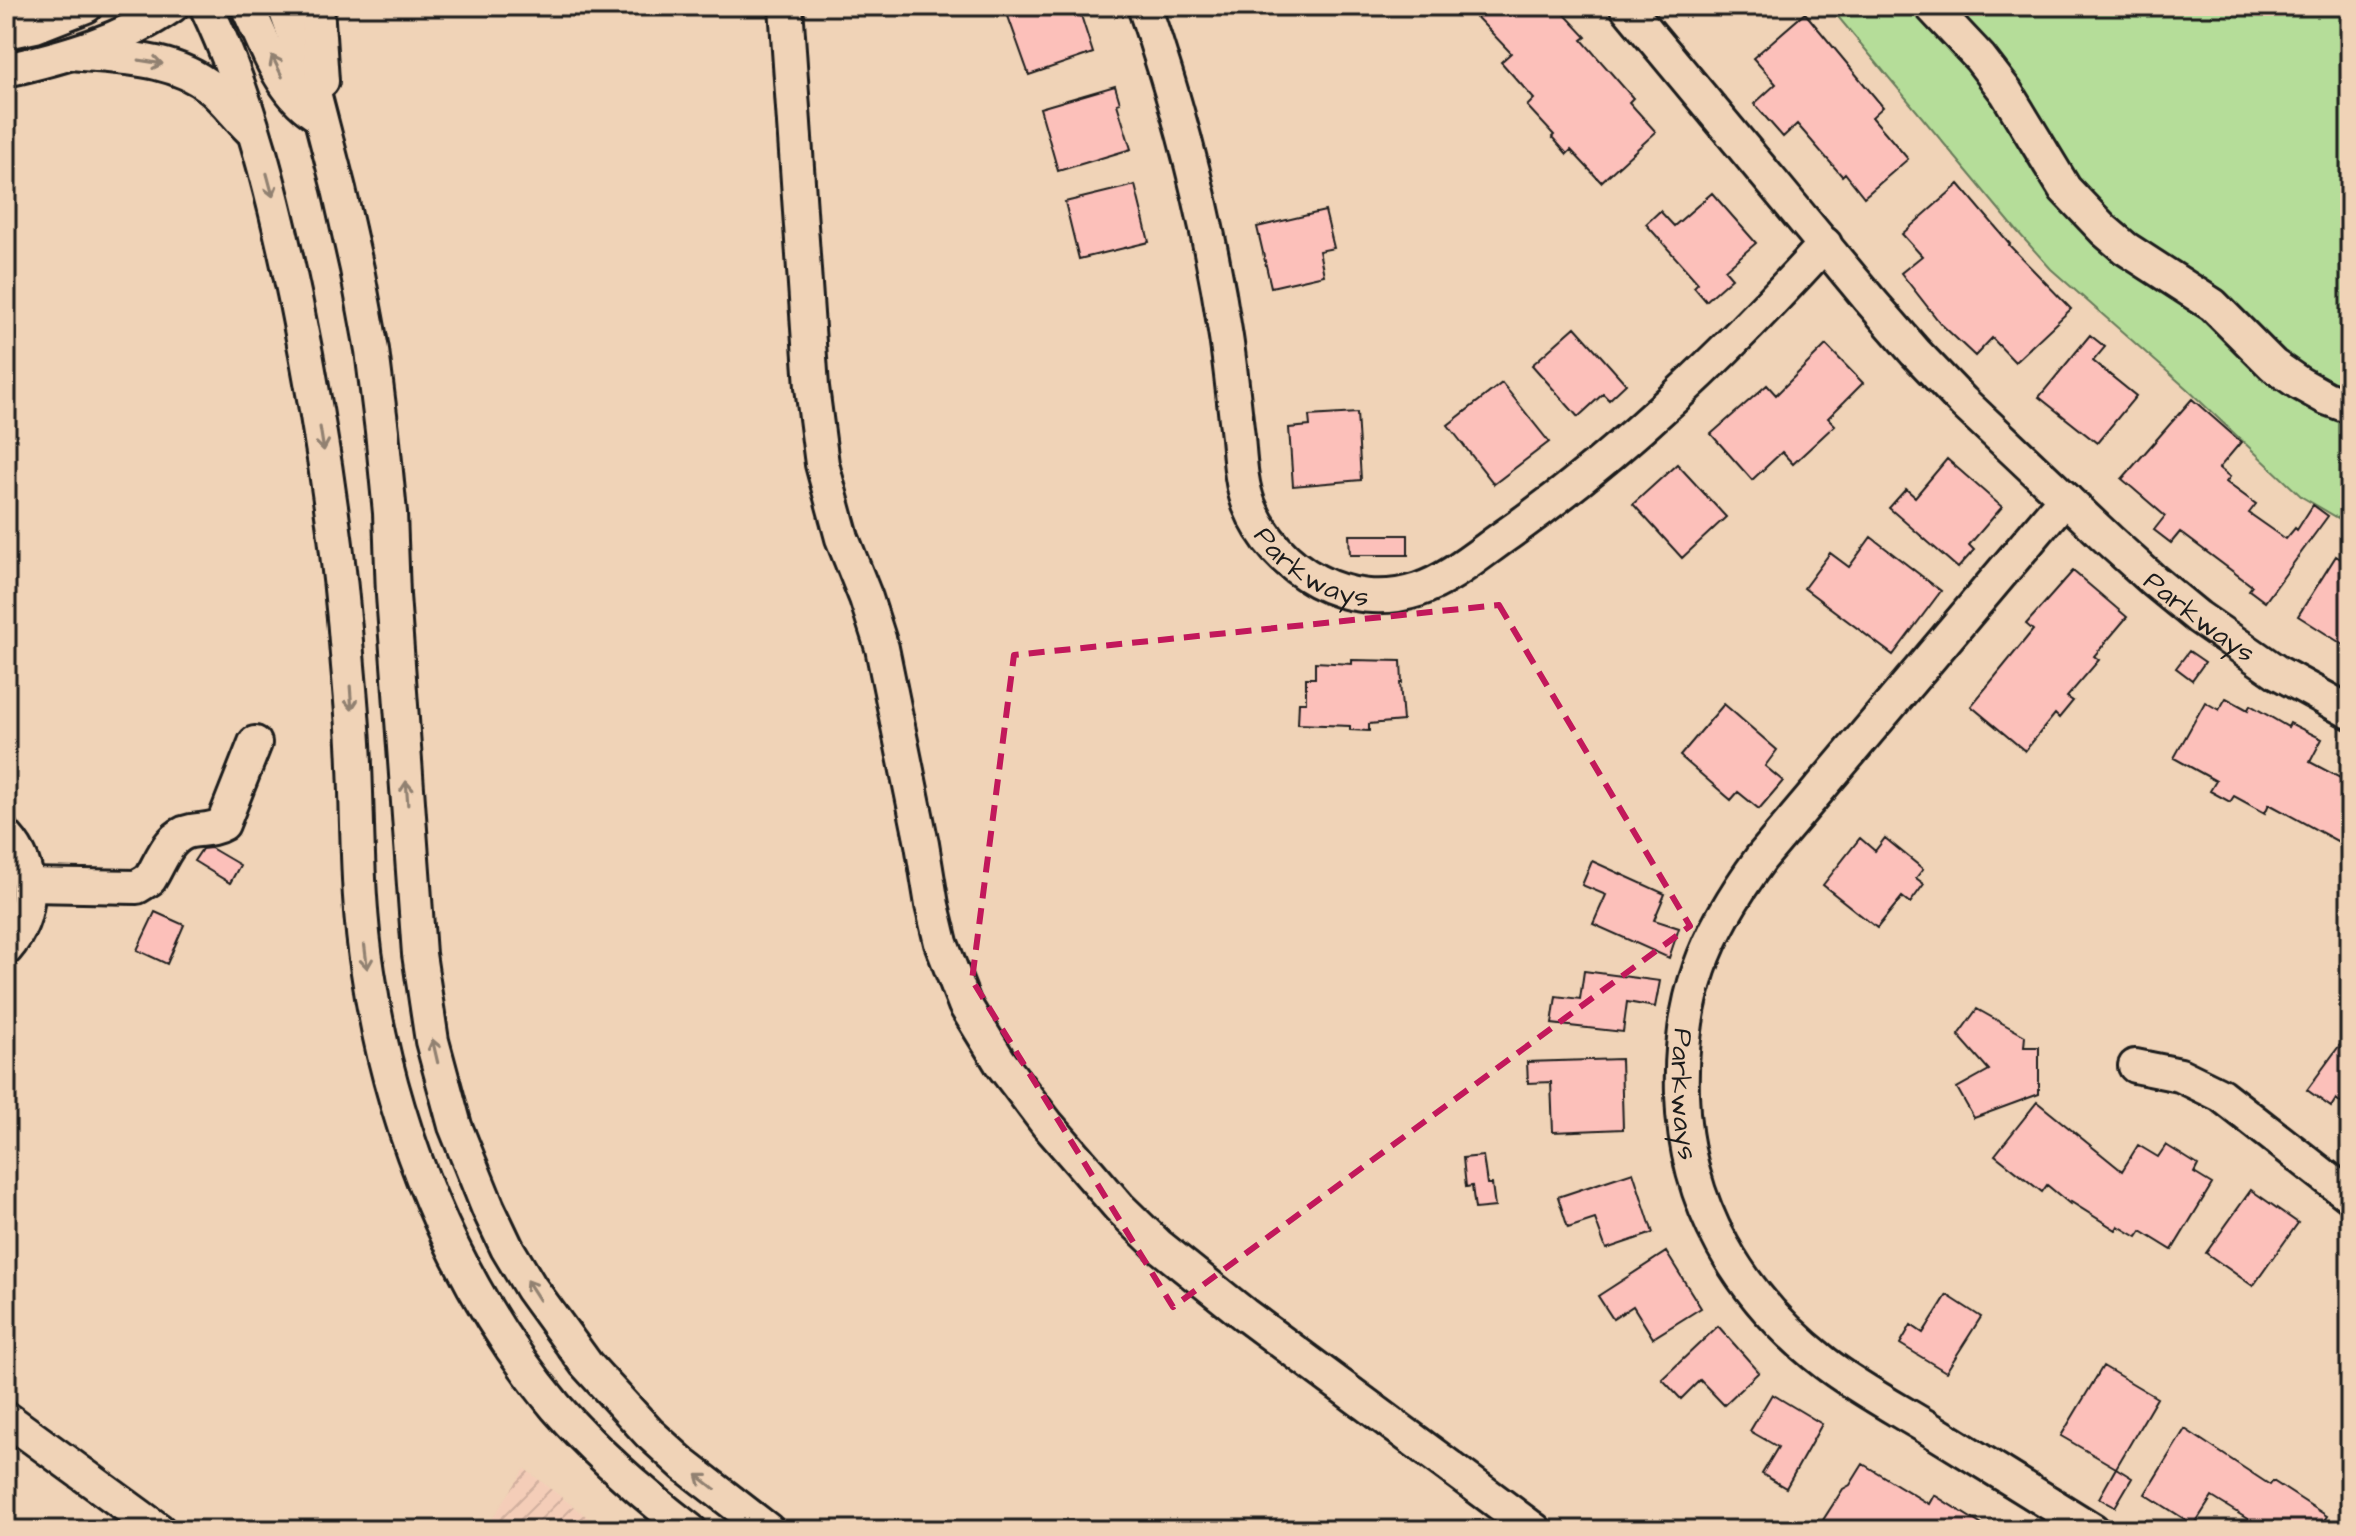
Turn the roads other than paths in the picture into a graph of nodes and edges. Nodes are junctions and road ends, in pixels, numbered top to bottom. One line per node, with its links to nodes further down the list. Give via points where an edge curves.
1 (86, 6): 11 (street)
2 (172, 6): 12 (street)
3 (206, 6): 15 (street)
4 (247, 6): 14 (street, one-way to 4, via 290,91)
5 (284, 6): 14 (street)
6 (317, 6): 14 (street)
7 (786, 6): 30 (street, via 822,464 882,648 932,905 965,1005 1047,1124 1158,1245)
8 (1144, 6): 16 (street, Parkways, via 1182,125 1209,238 1248,503 1277,552 1298,571 1334,589 1394,596 1418,590 1469,562 1615,452 1688,387)
9 (1626, 6): 16 (street, Parkways)
10 (1931, 6): 17 (street, via 1980,58 2065,189 2104,230 2213,305 2273,365)
11 (6, 32)
12 (73, 53): 13 (street); 15 (street, one-way to 15, via 164,64 189,74)
13 (6, 70)
14 (319, 116): 29 (street, one-way to 14, via 684,1465 586,1364 507,1248 455,1126 432,1041 419,954 390,513 372,350)
15 (257, 137): 28 (street, one-way to 28, via 303,337 329,484 348,665 367,970 403,1123 464,1267 521,1360 602,1455)
16 (1825, 244): 18 (street, Parkways, via 1915,352)
17 (2350, 407)
18 (2065, 498): 19 (street, Parkways, via 2198,617 2277,672); 31 (street, Parkways, via 1737,891 1697,973 1685,1021 1682,1118 1706,1213 1759,1302 1827,1364)
19 (2350, 712)
20 (255, 743): 22 (street, via 223,824 177,836 145,884)
21 (6, 836): 22 (street, via 20,856)
22 (28, 885): 23 (street, via 22,925)
23 (6, 949)
24 (2135, 1066): 25 (street, via 2180,1075 2221,1095)
25 (2350, 1196)
26 (6, 1418): 27 (street)
27 (159, 1530)
28 (690, 1530)
29 (768, 1530)
30 (1535, 1530)
31 (2093, 1530)

